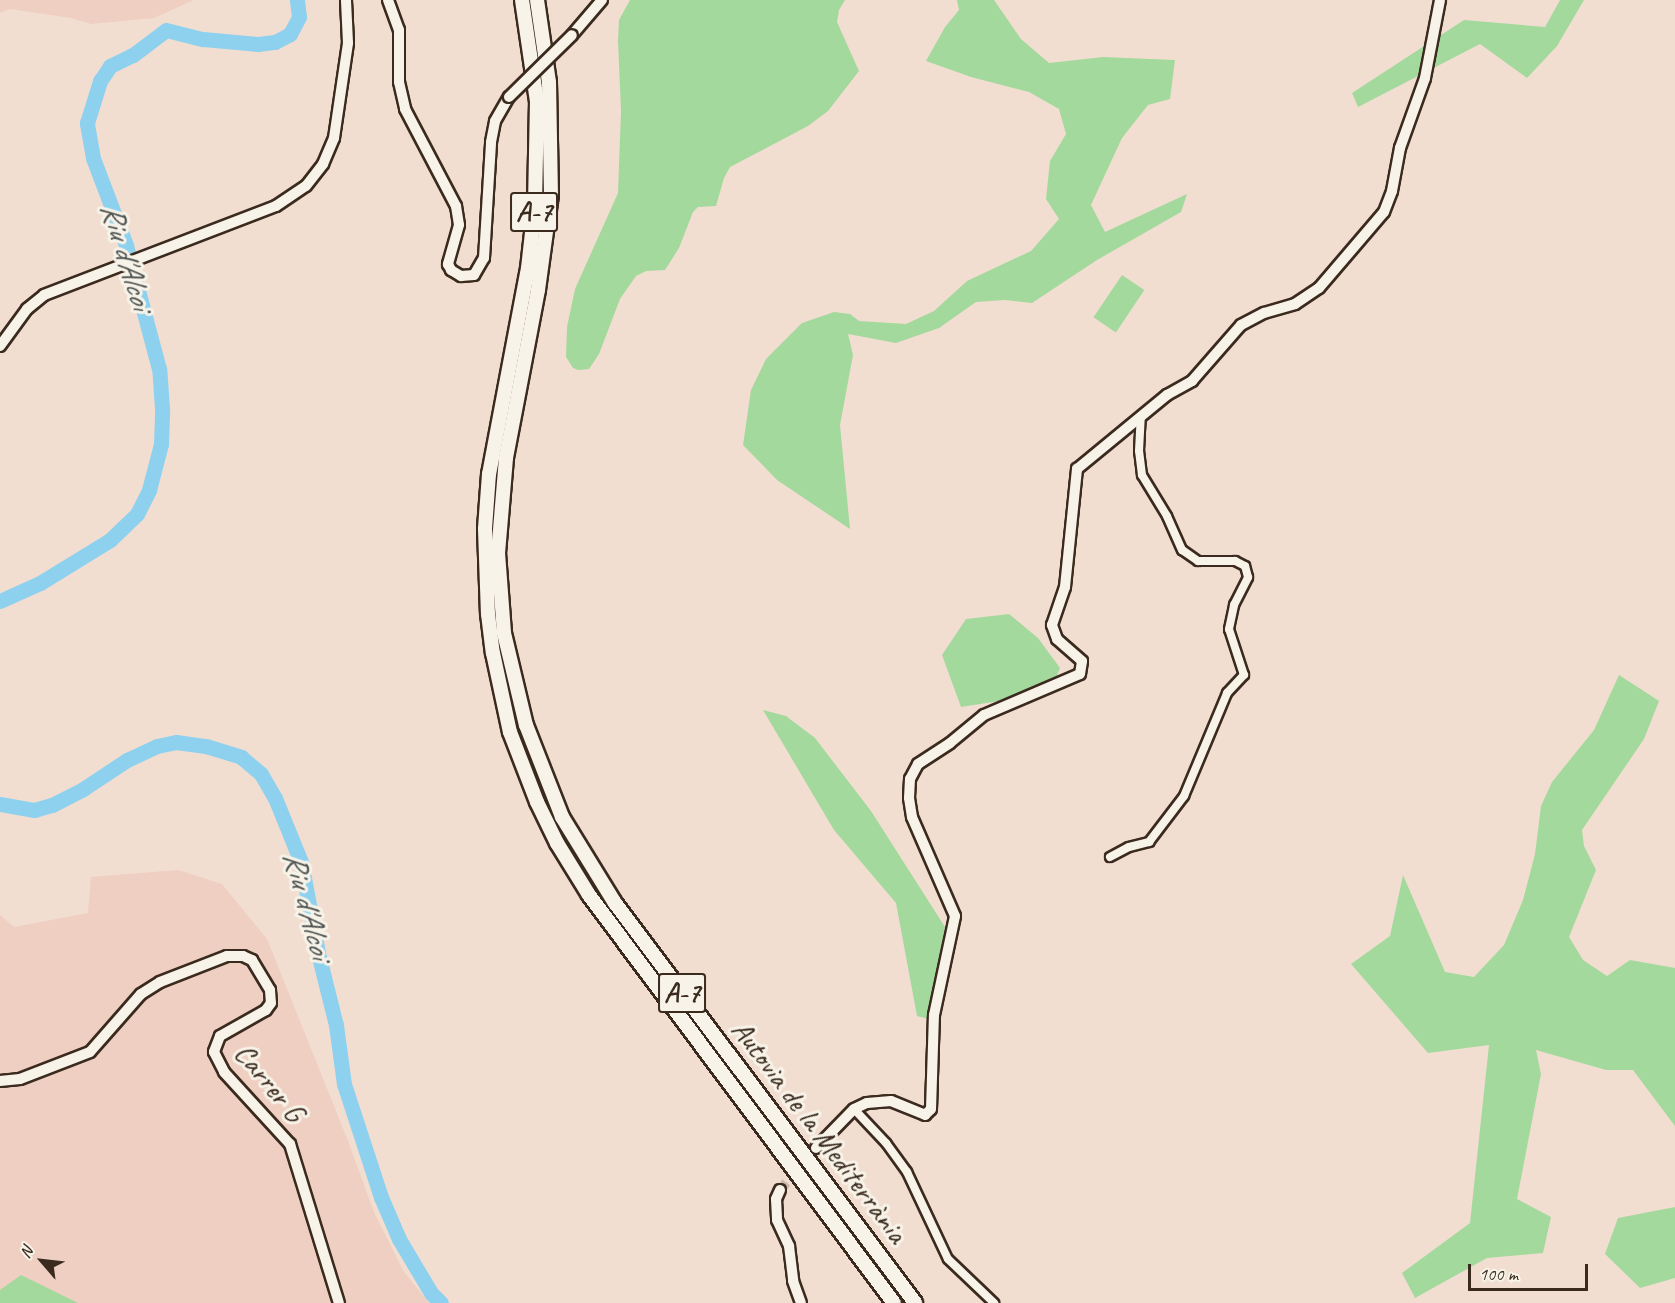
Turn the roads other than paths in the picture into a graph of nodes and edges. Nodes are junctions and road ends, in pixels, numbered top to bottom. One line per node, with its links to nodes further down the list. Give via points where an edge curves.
1 (346, 0): 7 (street, via 348,44 334,138 313,179 276,206 40,298)
2 (388, 0): 5 (street, bridge, via 399,30 399,82 405,109 456,206 459,225 448,264 461,276 474,275 484,258 490,142 495,121 509,97)
3 (522, 0): 17 (highway, Autovia de la Mediterrània / A-7, via 537,101 535,206 528,268 497,423 485,530 485,582 493,652 520,765 567,860 613,928)
4 (537, 0): 18 (highway, Autovia de la Mediterrània / A-7, via 549,82 551,195 502,490 498,553 507,651 525,725 553,799 592,870)
5 (602, 0)
6 (1440, 0): 8 (street, via 1425,78 1384,212 1318,288 1295,304 1241,325 1192,381)
7 (0, 346)
8 (1141, 416): 9 (street, via 1142,475 1182,550 1198,561 1234,561 1245,566 1248,577 1234,605 1229,629 1244,675 1227,693 1184,796 1149,842); 11 (street, via 1079,466 1075,474 1065,587 1052,626 1057,639 1080,658 1080,674 984,715 918,764 911,775 908,791 912,817 955,916 934,1015 931,1109 925,1115 891,1101)
9 (1110, 857)
10 (0, 1081): 15 (street, Carrer G, via 20,1079 90,1052 141,994 160,982 227,956 252,960 270,990 271,1003 266,1010 220,1036 214,1052 224,1072 290,1144)
11 (854, 1109): 12 (street); 14 (street, via 907,1172 948,1259)
12 (816, 1148)
13 (780, 1190): 16 (street, via 776,1199 777,1220 789,1246 793,1281)
14 (985, 1300): 19 (street)
15 (339, 1303)
16 (801, 1303)
17 (894, 1303)
18 (915, 1303)
19 (994, 1303)

